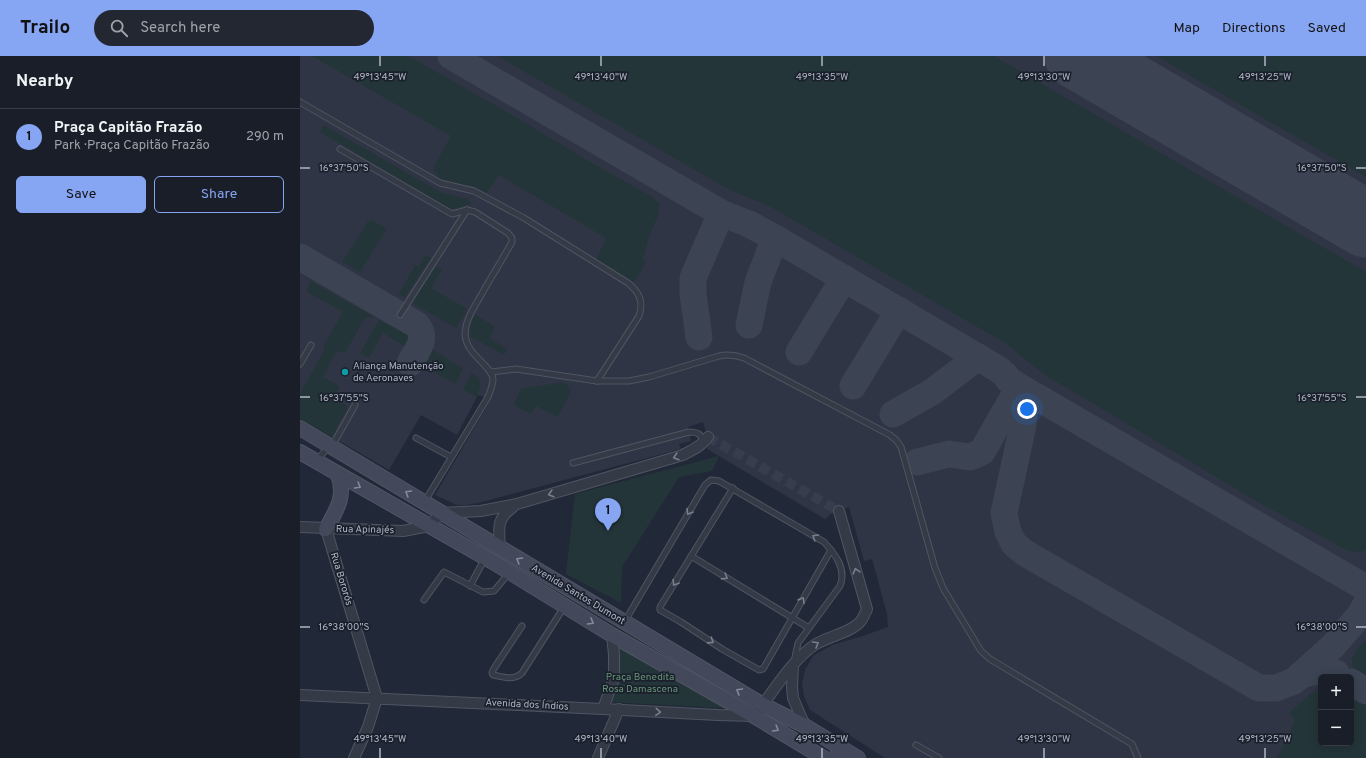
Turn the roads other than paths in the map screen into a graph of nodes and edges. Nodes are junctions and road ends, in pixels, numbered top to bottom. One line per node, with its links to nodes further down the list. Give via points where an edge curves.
1 (300, 102): 8 (lane, via 440,183 474,191 524,218 637,291 641,309 639,316)
2 (340, 149): 3 (lane, via 452,214)
3 (467, 210): 4 (lane); 7 (lane, via 482,216 512,238 470,316 465,334 476,358)
4 (400, 315)
5 (311, 345): 6 (lane)
6 (300, 364)
7 (491, 372): 8 (lane, via 516,369); 15 (lane, via 493,380 488,397)
8 (597, 381): 55 (lane, via 629,381 649,377 727,354 744,358 890,435 901,447 943,588 981,651 990,659 1132,744)
9 (355, 405): 13 (lane)
10 (300, 428): 13 (main road, Avenida Santos Dumont)
11 (416, 438): 15 (lane)
12 (706, 439): 17 (lane, via 695,432 689,432); 21 (street, one-way to 21, via 683,455)
13 (330, 447): 16 (lane); 20 (main road, Avenida Santos Dumont, one-way to 13)
14 (300, 452): 16 (main road, Avenida Santos Dumont)
15 (451, 457): 20 (lane)
16 (315, 462): 18 (main road, Avenida Santos Dumont)
17 (573, 463)
18 (338, 474): 24 (main road, Avenida Santos Dumont, one-way to 24); 26 (main road, via 342,496)
19 (733, 488): 28 (lane, one-way to 19, via 824,542); 29 (lane); 36 (lane, one-way to 36, via 711,480 705,485)
20 (424, 503): 23 (main road, Avenida Santos Dumont)
21 (516, 504): 23 (street, via 481,511); 27 (street, via 503,514 499,528)
22 (838, 511): 40 (street, one-way to 22, via 817,643 855,627 867,609)
23 (442, 513): 24 (street); 27 (main road, Avenida Santos Dumont)
24 (429, 526): 26 (street, Rua Apinajés, via 403,531); 30 (main road, Avenida Santos Dumont)
25 (300, 528): 26 (street, Rua Apinajés)
26 (326, 529): 42 (street, Rua Bororós)
27 (500, 548): 30 (main road); 36 (main road, Avenida Santos Dumont, one-way to 27)
28 (831, 550): 35 (lane, one-way to 28); 38 (lane, via 841,565 843,580 837,592)
29 (691, 556): 35 (lane, one-way to 35); 35 (lane, one-way to 35, via 660,609 722,648 759,670 763,669)
30 (489, 560): 31 (main road, Avenida Santos Dumont); 32 (lane)
31 (509, 572): 32 (lane, via 494,591 483,592); 34 (main road, Avenida Santos Dumont)
32 (470, 586): 33 (lane, via 444,572)
33 (424, 600)
34 (565, 607): 37 (lane, via 518,677 493,675 493,670); 39 (main road, Avenida Santos Dumont, one-way to 39)
35 (792, 618): 38 (lane)
36 (624, 622): 43 (main road, Avenida Santos Dumont, one-way to 36)
37 (522, 626)
38 (809, 628): 40 (lane, via 798,643)
39 (612, 635): 44 (street, via 614,678); 46 (main road, Avenida Santos Dumont)
40 (793, 665): 43 (street); 47 (street, via 793,698)
41 (300, 695): 42 (street, Avenida dos Índios)
42 (377, 698): 44 (street, Avenida dos Índios); 50 (street)
43 (763, 705): 46 (street); 47 (main road, Avenida Santos Dumont)
44 (602, 708): 45 (street, Avenida dos Índios)
45 (619, 709): 46 (street, Avenida dos Índios, one-way to 46); 51 (street)
46 (754, 716): 52 (main road, Avenida Santos Dumont, one-way to 52)
47 (805, 726): 49 (main road, Avenida Santos Dumont)
48 (916, 745): 54 (lane)
49 (838, 753): 53 (main road, Avenida Santos Dumont)
50 (354, 758)
51 (598, 758)
52 (824, 758)
53 (858, 758)
54 (939, 758)
55 (1138, 758)

